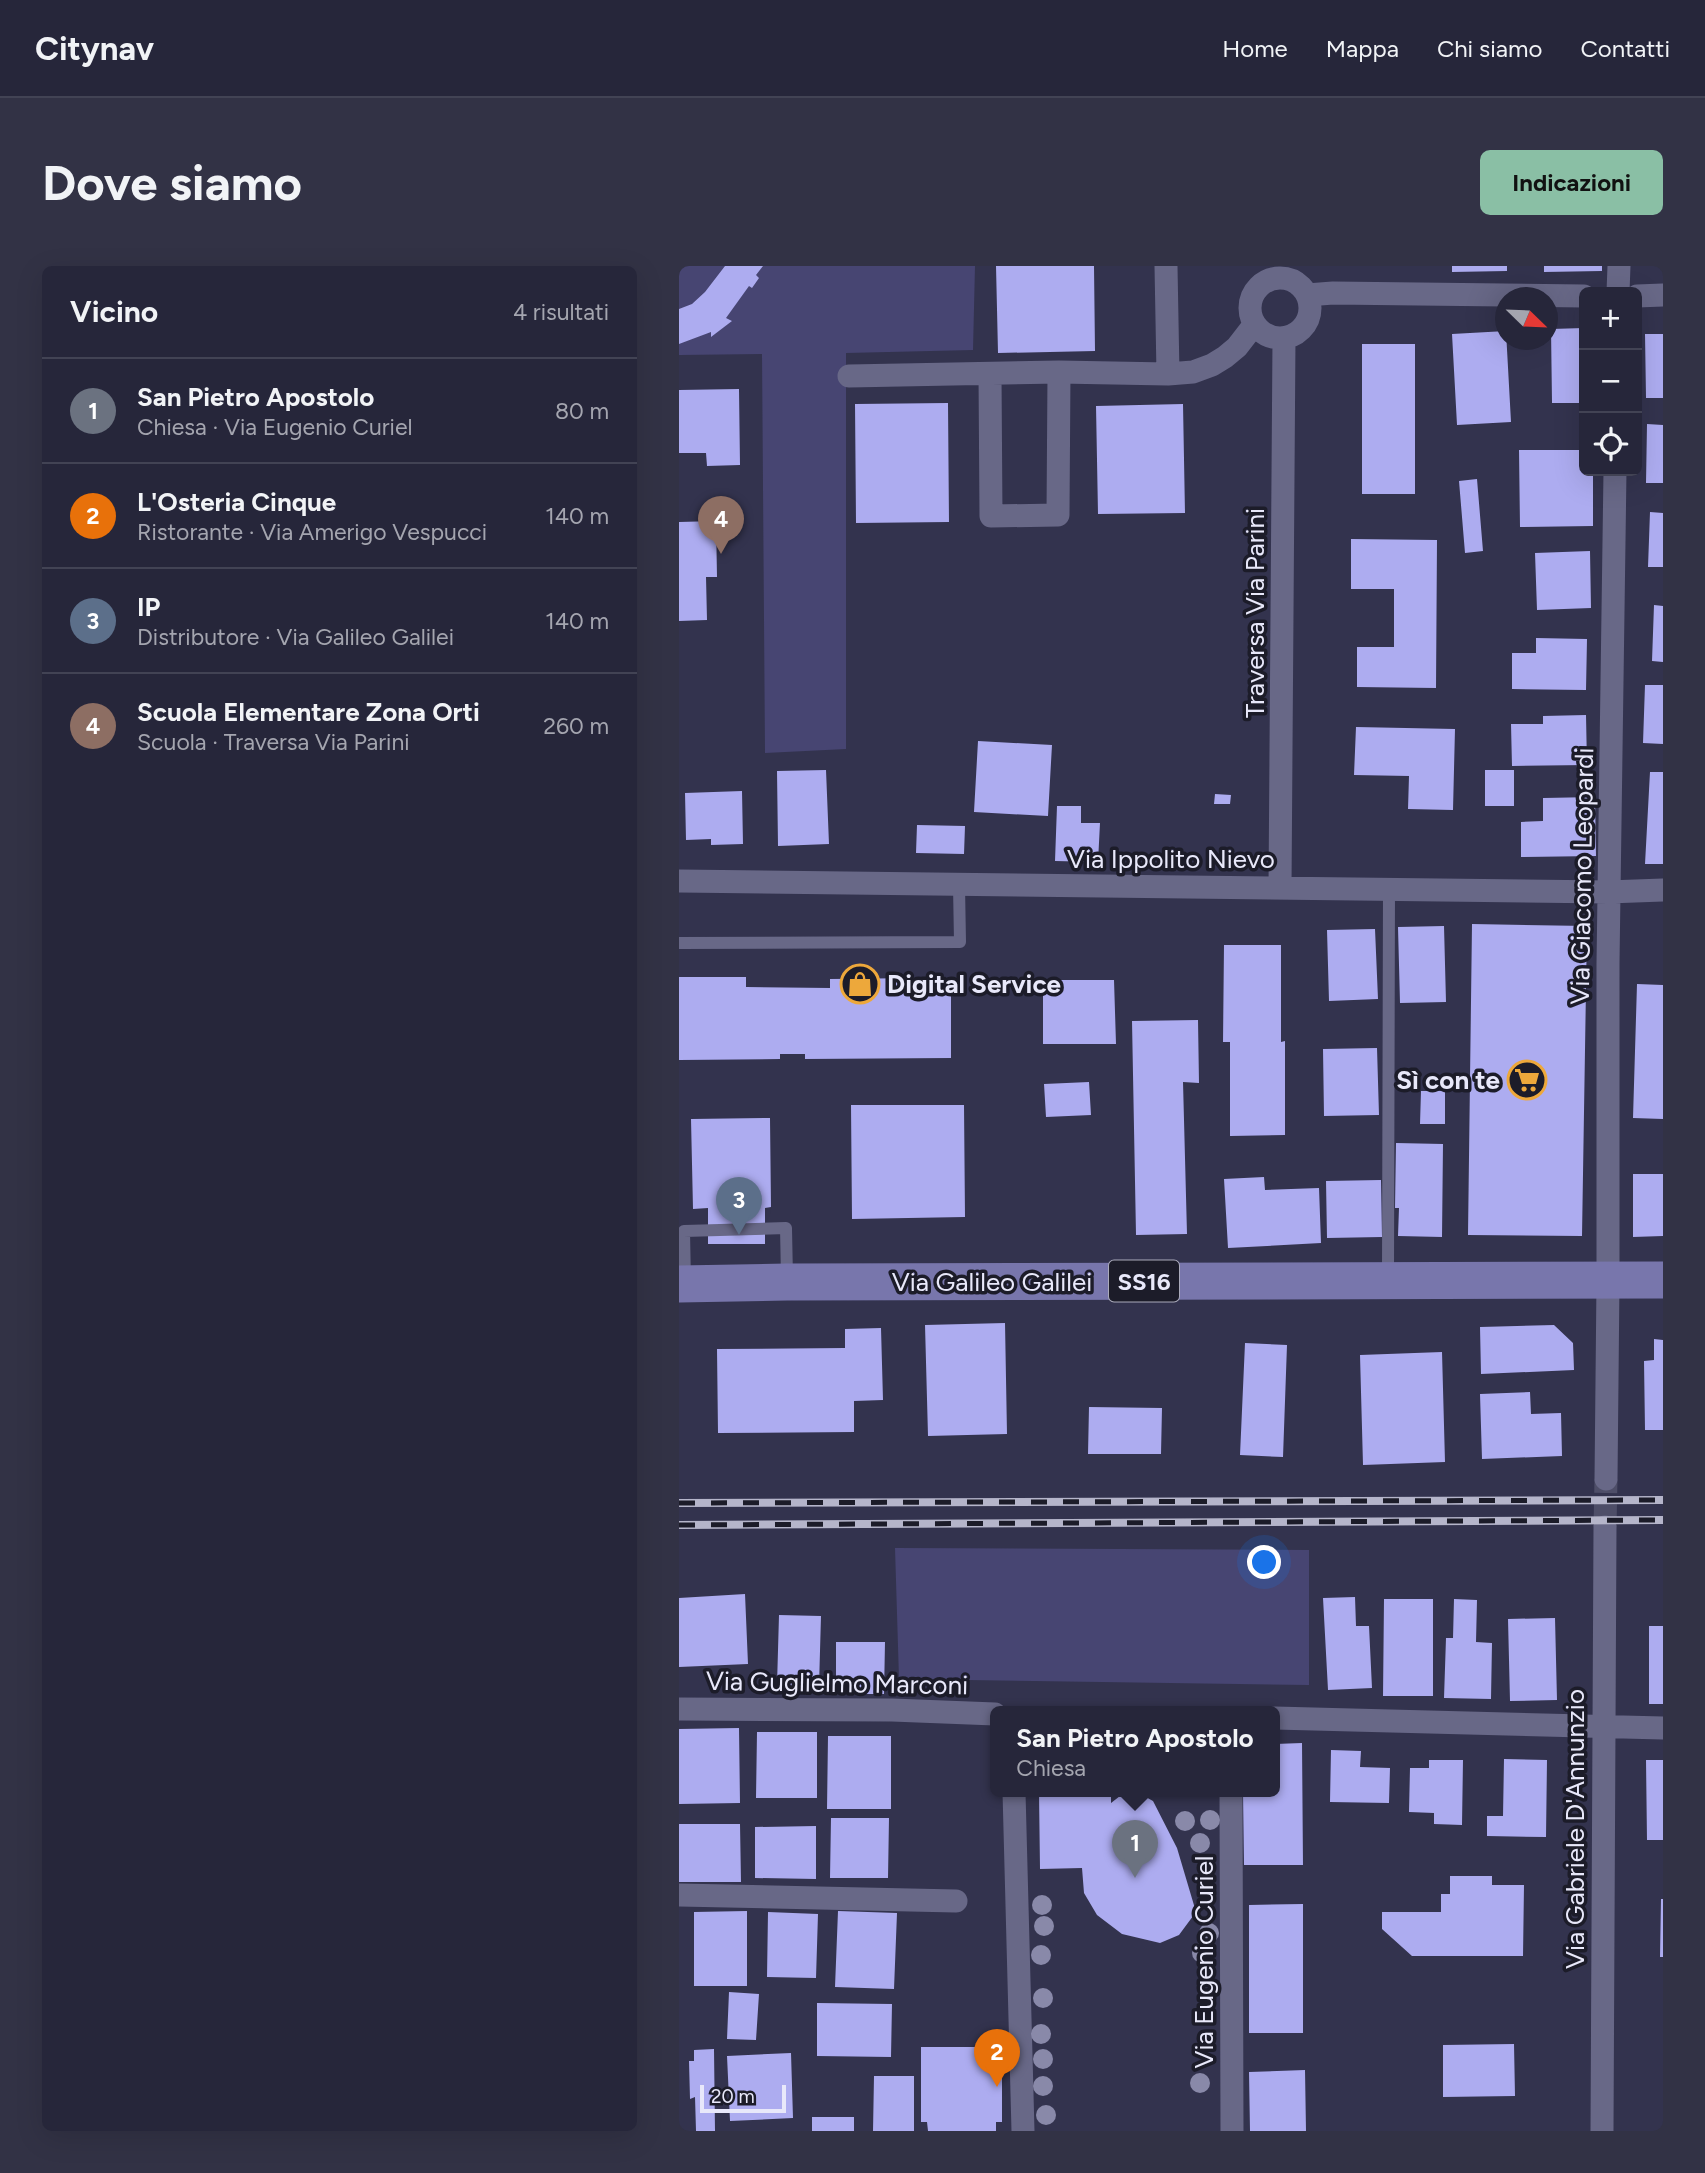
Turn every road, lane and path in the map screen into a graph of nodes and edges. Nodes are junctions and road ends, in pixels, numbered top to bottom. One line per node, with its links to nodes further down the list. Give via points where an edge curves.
1 (1166, 266): 12 (street)
2 (1619, 266): 4 (street)
3 (1303, 283): 6 (street, via 1333,293); 8 (street, via 1274,278 1257,287 1250,305); 9 (street, via 1310,304 1306,322)
4 (1618, 287)
5 (1663, 295): 7 (street)
6 (1579, 296)
7 (1642, 296)
8 (1254, 324): 9 (street, via 1267,335); 12 (street, via 1237,347 1212,365)
9 (1284, 338): 17 (street, Traversa Via Parini)
10 (1059, 372): 11 (street); 11 (street, via 1058,515 991,516); 12 (street)
11 (990, 374): 13 (street)
12 (1168, 374)
13 (849, 376)
14 (1615, 476): 20 (street, Via Giacomo Leopardi)
15 (679, 881): 16 (street, Via Ippolito Nievo)
16 (960, 886): 17 (street, Via Ippolito Nievo); 21 (lane, via 960,942)
17 (1280, 887): 18 (street, Via Ippolito Nievo)
18 (1389, 889): 20 (street, Via Ippolito Nievo); 22 (lane)
19 (1663, 890): 20 (street, Via Ippolito Nievo)
20 (1608, 892): 24 (street, Via Giacomo Leopardi)
21 (679, 943)
22 (1388, 1280): 24 (main road, Via Galileo Galilei / SS16); 25 (main road, Via Galileo Galilei / SS16)
23 (1663, 1280): 24 (main road, Via Galileo Galilei / SS16)
24 (1608, 1281): 27 (street)
25 (787, 1282): 26 (main road, Via Galileo Galilei / SS16); 26 (lane, via 786,1228 684,1231)
26 (682, 1284)
27 (1606, 1479)
28 (1605, 1527): 32 (street, Via Gabriele D'Annunzio)
29 (679, 1709): 30 (street, Via Guglielmo Marconi)
30 (990, 1714)
31 (1280, 1718): 32 (street)
32 (1604, 1727): 33 (street); 40 (street, Via Gabriele D'Annunzio)
33 (1663, 1728)
34 (1014, 1797): 38 (street)
35 (1231, 1797): 39 (street, Via Eugenio Curiel)
36 (679, 1895): 37 (street)
37 (956, 1901)
38 (1023, 2131)
39 (1232, 2131)
40 (1602, 2131)

